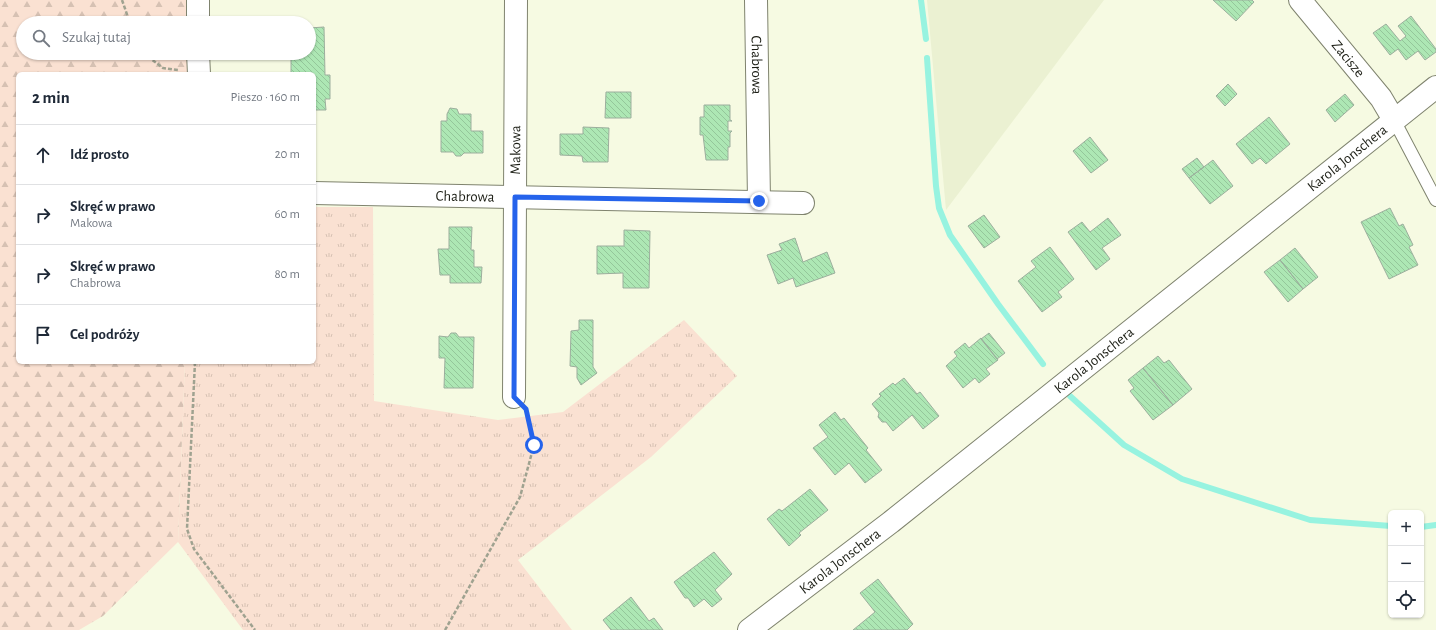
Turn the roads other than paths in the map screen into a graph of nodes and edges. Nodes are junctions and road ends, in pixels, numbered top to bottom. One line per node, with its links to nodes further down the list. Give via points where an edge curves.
1 (198, 0): 5 (street)
2 (516, 0): 9 (street, Makowa)
3 (756, 0): 11 (street, Chabrowa)
4 (1300, 0): 7 (street, Zacisze, via 1381,98)
5 (198, 16)
6 (1436, 87): 7 (street, Karola Jonschera)
7 (1394, 120): 10 (lane); 14 (street, Karola Jonschera, via 891,522)
8 (316, 193): 9 (street, Chabrowa)
9 (515, 197): 11 (street, Chabrowa); 13 (street, Makowa)
10 (1436, 200)
11 (759, 201): 12 (street, Chabrowa)
12 (802, 203)
13 (514, 397)
14 (749, 630)

